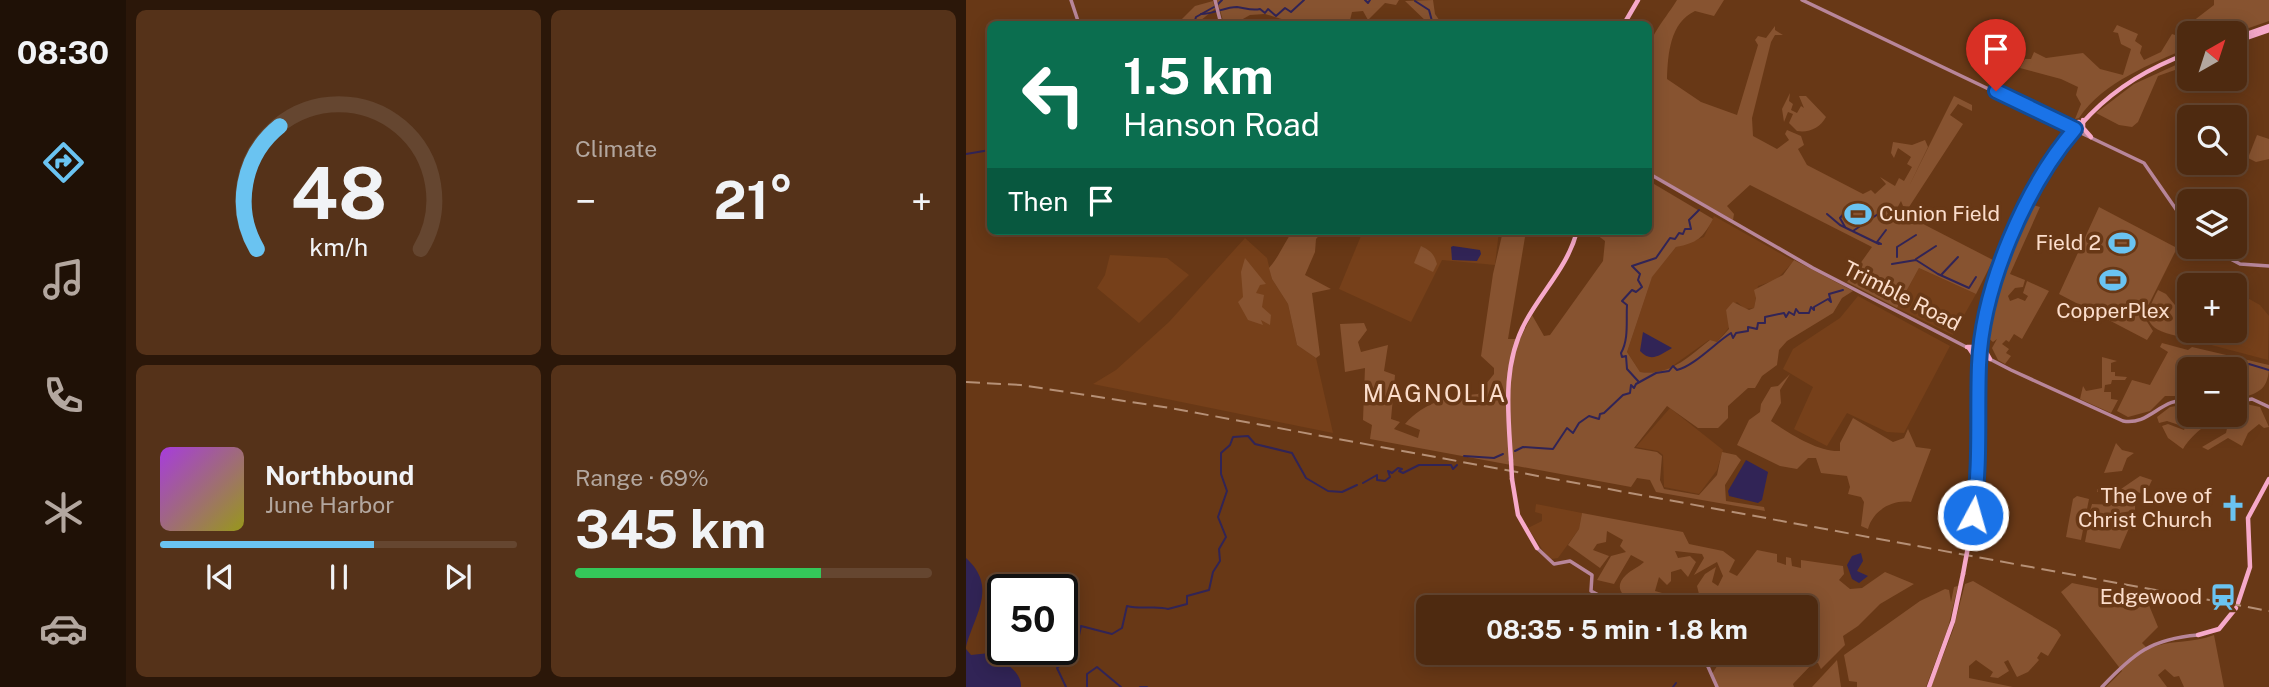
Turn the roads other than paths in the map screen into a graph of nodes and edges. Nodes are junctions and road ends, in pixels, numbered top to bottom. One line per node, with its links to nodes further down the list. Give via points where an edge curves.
1 (1071, 0): 5 (street)
2 (1215, 0): 6 (street)
3 (1638, 0): 7 (main road)
4 (1802, 0): 12 (street)
5 (1078, 21)
6 (1220, 21)
7 (1626, 21)
8 (2269, 28): 9 (main road)
9 (2247, 36)
10 (2177, 60): 11 (main road, via 2126,83)
11 (2084, 118): 12 (main road); 13 (main road); 16 (main road, via 2083,128)
12 (2064, 124): 13 (street); 15 (main road)
13 (2075, 129): 14 (street); 15 (main road)
14 (2085, 134): 15 (main road); 16 (street)
15 (2068, 136): 22 (main road, via 2002,256)
16 (2091, 137): 18 (street, via 2148,166)
17 (1652, 175): 23 (street, Trimble Road, via 1776,248)
18 (2177, 210)
19 (1576, 235): 31 (main road, bridge, via 1565,263 1516,343 1507,389 1512,479 1521,522)
20 (2231, 259): 21 (street)
21 (2269, 266)
22 (1981, 339): 23 (main road); 24 (main road); 25 (main road)
23 (1968, 348): 24 (street, Trimble Road); 26 (main road)
24 (1980, 354): 25 (street, Trimble Road); 26 (main road)
25 (1991, 360): 26 (main road); 28 (street, Trimble Road, via 2123,421 2150,417)
26 (1979, 367): 36 (main road, bridge, via 1979,456 1968,547 1955,614)
27 (2247, 400): 29 (street)
28 (2177, 403)
29 (2269, 407)
30 (2269, 479): 33 (main road, via 2248,518 2250,567 2237,605 2219,629)
31 (1537, 548): 32 (street, via 1554,564 1570,561 1591,574 1591,591)
32 (1598, 595)
33 (2198, 635): 37 (street, via 2145,647)
34 (1707, 665): 35 (street)
35 (1717, 687)
36 (1929, 687)
37 (2102, 687)

